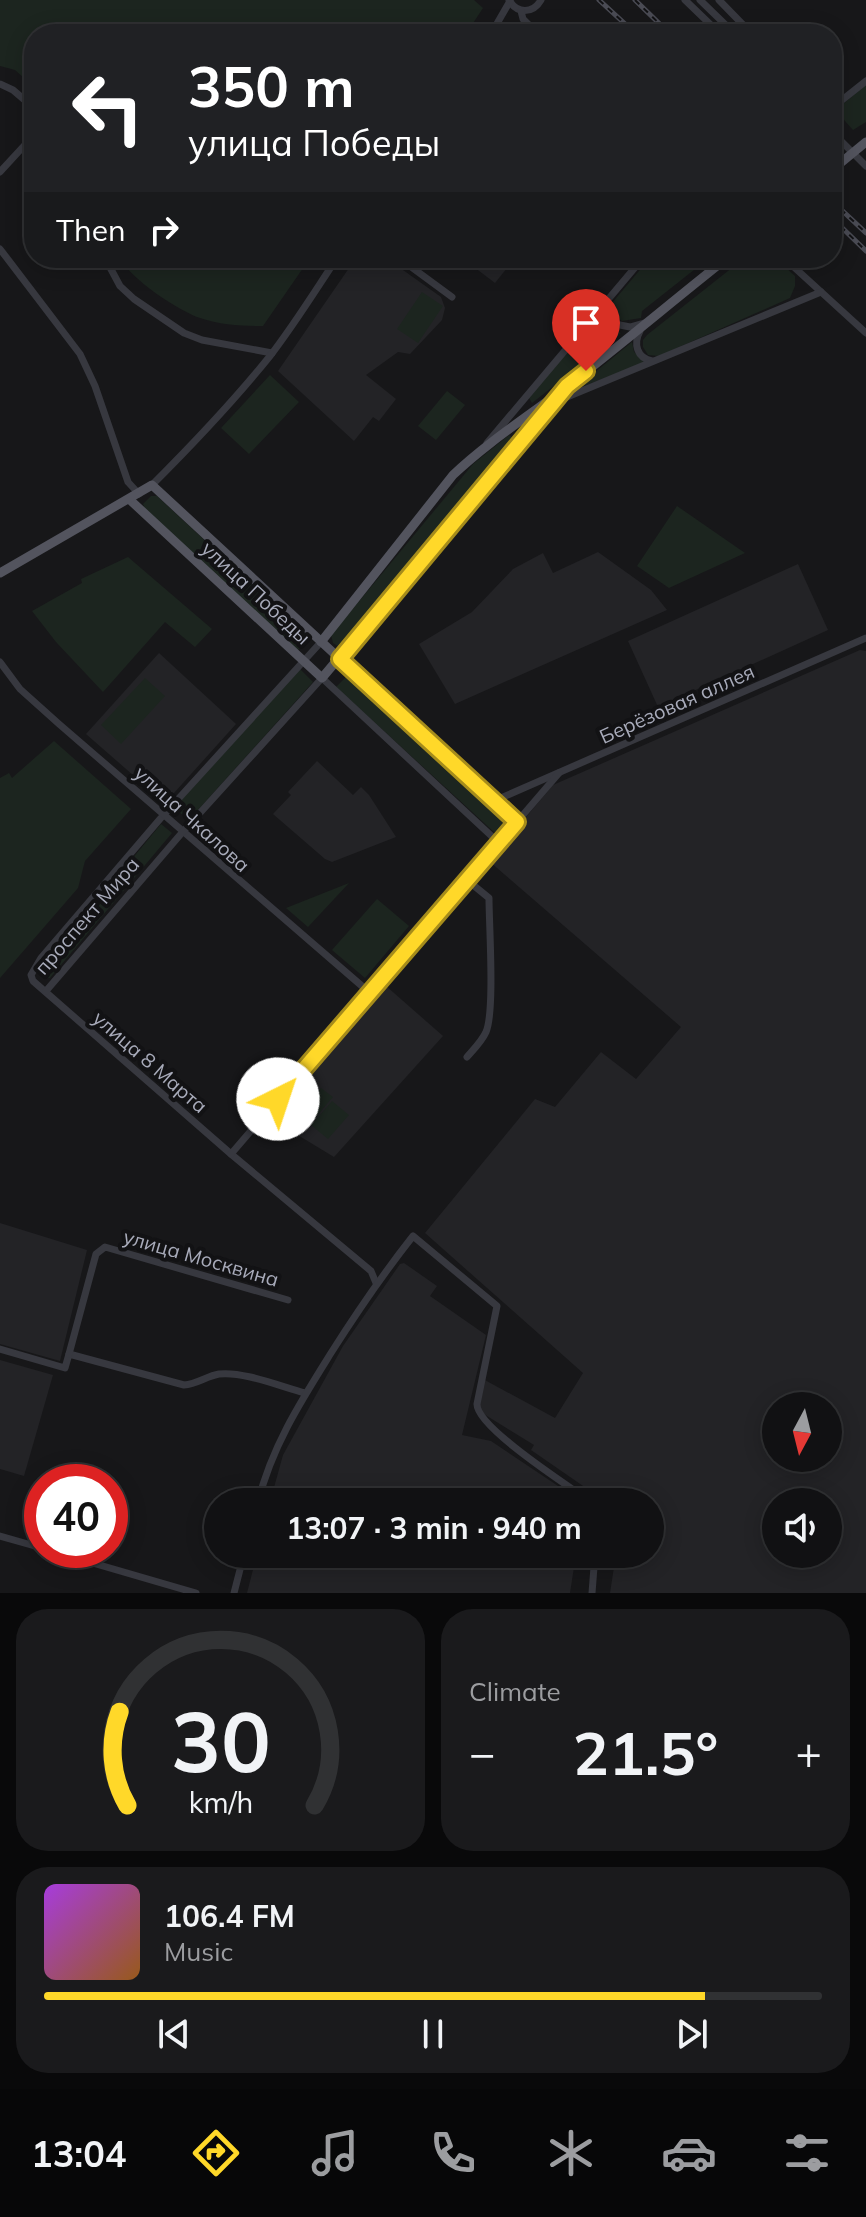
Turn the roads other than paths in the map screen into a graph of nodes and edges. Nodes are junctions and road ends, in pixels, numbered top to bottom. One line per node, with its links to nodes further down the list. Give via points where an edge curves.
1 (541, 0): 6 (street, via 534,9)
2 (685, 0): 10 (street)
3 (700, 0): 11 (street)
4 (719, 0): 12 (street)
5 (508, 2): 6 (street); 7 (street)
6 (519, 10): 7 (street); 9 (street)
7 (501, 19): 8 (street)
8 (498, 24)
9 (528, 24)
10 (710, 24)
11 (725, 24)
12 (742, 24)
13 (866, 81): 16 (street)
14 (0, 84): 15 (street)
15 (24, 99)
16 (842, 100)
17 (842, 142): 21 (street)
18 (866, 142): 20 (main road, bridge)
19 (24, 146): 22 (street)
20 (842, 162)
21 (866, 166)
22 (0, 172)
23 (0, 249): 41 (street, via 80,354 128,482)
24 (110, 268): 35 (street, via 134,299 184,333)
25 (330, 268): 35 (street)
26 (413, 268): 32 (street)
27 (634, 268): 31 (street)
28 (714, 268): 33 (main road, проспект Мира)
29 (795, 268): 30 (street)
30 (821, 292): 34 (street); 36 (street)
31 (613, 293): 33 (street, via 607,308 615,324 630,327); 39 (street)
32 (452, 297)
33 (649, 320): 36 (street, via 636,345 641,357); 37 (main road, проспект Мира)
34 (866, 333)
35 (272, 353): 40 (street)
36 (654, 361): 38 (street)
37 (567, 386): 38 (main road, проспект Мира); 39 (main road, проспект Мира)
38 (553, 403): 46 (main road, проспект Мира)
39 (485, 446): 45 (main road, проспект Мира, via 453,475)
40 (152, 485): 41 (main road); 45 (main road, улица Победы)
41 (139, 494): 42 (main road)
42 (129, 499): 43 (main road); 47 (main road, улица Победы)
43 (0, 573)
44 (866, 638): 50 (street, Берёзовая аллея)
45 (321, 642): 46 (main road, улица Победы); 47 (street, проспект Мира)
46 (340, 659): 49 (main road, проспект Мира); 51 (street, улица Победы)
47 (303, 661): 49 (main road, улица Победы); 52 (street, проспект Мира)
48 (0, 662): 52 (street, улица Чкалова, via 20,689)
49 (322, 678): 54 (street, проспект Мира); 55 (street, улица Победы)
50 (559, 773): 51 (street); 53 (street, Берёзовая аллея)
51 (494, 801): 53 (street, улица Победы)
52 (164, 814): 54 (street, улица Чкалова); 57 (street, проспект Мира, via 33,969 33,981)
53 (517, 822): 55 (street, Берёзовая аллея)
54 (184, 831): 57 (street, проспект Мира); 58 (street, улица Чкалова)
55 (499, 843): 56 (street, Берёзовая аллея)
56 (467, 880): 58 (street, Берёзовая аллея); 59 (street, via 489,898 490,960 488,1025)
57 (46, 991): 60 (street, улица 8 Марта)
58 (370, 993): 60 (street, Берёзовая аллея)
59 (467, 1057)
60 (231, 1154): 61 (street, улица 8 Марта, via 371,1271)
61 (376, 1283): 65 (street); 67 (street, via 413,1236 497,1306 477,1411 519,1451)
62 (288, 1300): 64 (street, улица Москвина, via 105,1247 96,1254)
63 (0, 1349): 64 (street, via 65,1368)
64 (69, 1354): 65 (street, via 184,1385 233,1374)
65 (305, 1393): 66 (street, via 281,1437)
66 (263, 1488)
67 (571, 1488)
68 (0, 1536): 69 (street)
69 (24, 1543)
70 (110, 1568): 73 (street)
71 (240, 1568): 74 (street)
72 (594, 1568): 75 (street)
73 (196, 1593)
74 (234, 1593)
75 (592, 1593)

